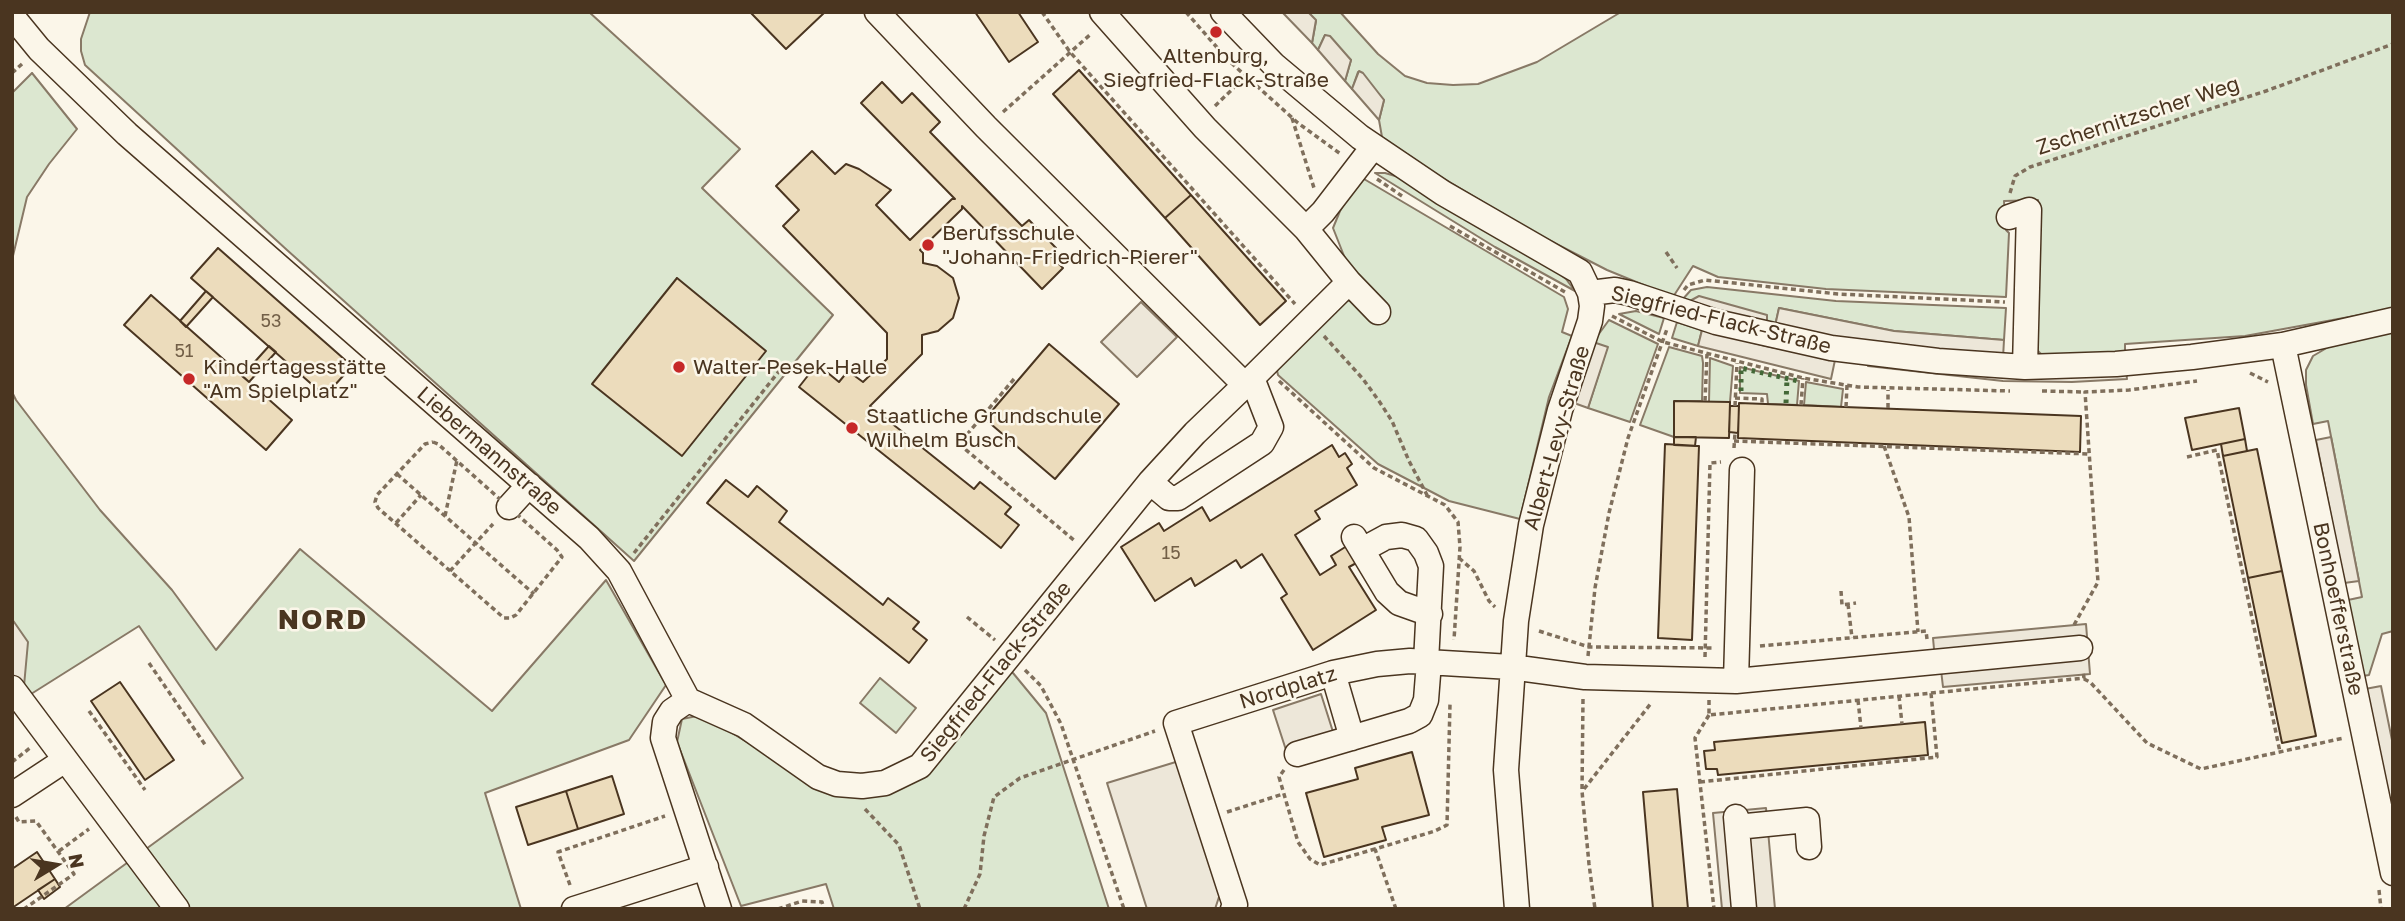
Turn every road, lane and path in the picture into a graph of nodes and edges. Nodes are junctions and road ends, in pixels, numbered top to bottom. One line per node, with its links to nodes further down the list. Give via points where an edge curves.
1 (877, 12): 34 (street, via 1128,269)
2 (1042, 12): 7 (path)
3 (1223, 12): 14 (street, Siegfried-Flack-Straße, via 1273,65)
4 (12, 16): 55 (street, Liebermannstraße, via 127,134)
5 (1105, 16): 7 (path); 13 (street)
6 (2393, 44): 15 (path, Zschernitzscher Weg, via 2266,91 2030,167 2015,176)
7 (1070, 52): 11 (path); 25 (path)
8 (19, 67): 9 (path)
9 (12, 74)
10 (1246, 76): 13 (path)
11 (1007, 109)
12 (1292, 116): 16 (path)
13 (1199, 121): 16 (street)
14 (1373, 147): 16 (street); 20 (street, Siegfried-Flack-Straße, via 1580,272)
15 (2009, 217): 30 (street, via 2029,210)
16 (1315, 221): 19 (street)
17 (1666, 252): 18 (path)
18 (1677, 268)
19 (1349, 282): 23 (street); 25 (street, Siegfried-Flack-Straße)
20 (1590, 293): 22 (street, Siegfried-Flack-Straße, via 1615,290); 72 (street, Albert-Levy-Straße, via 1590,321 1560,410 1531,525)
21 (2011, 302): 22 (path, via 1838,294 1705,280 1688,285)
22 (1673, 310): 30 (street, Siegfried-Flack-Straße, via 1831,348); 75 (path, via 1628,438 1609,513)
23 (1378, 312)
24 (2393, 320): 26 (street, Siegfried-Flack-Straße)
25 (1311, 321): 34 (street, Siegfried-Flack-Straße); 57 (path, via 1379,401)
26 (2283, 345): 30 (street, Siegfried-Flack-Straße, via 2116,364); 107 (street, Bonhoefferstraße)
27 (1707, 354): 40 (path)
28 (1737, 362): 39 (path)
29 (784, 365): 65 (path)
30 (2025, 366)
31 (2238, 375): 37 (path, via 2250,373)
32 (1803, 378): 42 (path)
33 (1014, 379): 62 (path, via 959,444)
34 (1248, 381): 54 (street, Siegfried-Flack-Straße); 54 (street, via 1271,427 1262,443 1178,498 1169,498)
35 (2201, 381): 49 (path, via 2085,392)
36 (1847, 385): 44 (path)
37 (2271, 385)
38 (1888, 388): 45 (path)
39 (1735, 398): 41 (path, via 1762,399); 43 (path)
40 (1705, 401)
41 (1762, 404)
42 (1801, 405)
43 (1735, 406)
44 (1846, 407)
45 (1888, 408)
46 (1735, 433): 47 (path)
47 (1734, 441): 48 (path); 52 (path)
48 (1884, 446): 49 (path); 73 (path, via 1909,517)
49 (2090, 454): 78 (path, via 2098,582)
50 (2187, 457): 103 (path, via 2217,450)
51 (457, 460): 53 (path, via 433,442 425,444); 58 (path); 59 (path)
52 (1733, 461): 76 (path, via 1710,463); 77 (street)
53 (397, 474): 56 (path); 60 (path, via 375,502)
54 (1150, 482): 62 (street, Siegfried-Flack-Straße)
55 (529, 485): 58 (street); 65 (street, Liebermannstraße)
56 (421, 495): 59 (path); 60 (path)
57 (1428, 497)
58 (509, 507): 61 (path); 67 (path, via 562,557)
59 (445, 516): 61 (path)
60 (396, 523): 64 (path)
61 (476, 543): 64 (path); 67 (path)
62 (1091, 554): 79 (street, Siegfried-Flack-Straße)
63 (1459, 558): 72 (path, via 1474,571 1489,601)
64 (450, 571): 67 (path, via 504,618 516,615)
65 (619, 571): 93 (street, Liebermannstraße)
66 (1841, 591): 69 (path, via 1842,605)
67 (534, 594)
68 (1856, 603): 69 (path)
69 (1848, 604): 74 (path)
70 (1430, 614): 70 (street, via 1432,566 1416,539 1386,537 1358,543 1387,592 1399,603); 80 (street)
71 (967, 617): 79 (path)
72 (1517, 621): 75 (path); 83 (street, Albert-Levy-Straße)
73 (1918, 632): 74 (path); 81 (path, via 1926,631)
74 (1852, 638): 77 (path)
75 (1589, 647): 76 (path); 85 (path)
76 (1705, 648): 77 (path); 88 (path)
77 (1737, 649): 89 (street)
78 (2071, 649): 81 (street); 86 (path)
79 (1010, 654): 106 (path, via 1041,686); 109 (street, Siegfried-Flack-Straße, via 920,766 885,783)
80 (1428, 662): 83 (street, Nordplatz); 84 (street, Nordplatz, via 1377,664); 101 (street, via 1426,700 1420,715)
81 (1930, 662): 89 (street)
82 (149, 663): 102 (path)
83 (1511, 667): 85 (street); 135 (street, Albert-Levy-Straße, via 1506,770)
84 (1333, 673): 97 (street, Nordplatz); 101 (street)
85 (1585, 677): 87 (street); 111 (path)
86 (2084, 678): 91 (path); 103 (path, via 2147,743 2201,769)
87 (1655, 679): 88 (street); 111 (path, via 1653,701)
88 (1706, 680): 89 (street); 96 (path)
89 (1736, 681)
90 (12, 688): 105 (street)
91 (1931, 693): 92 (path); 108 (path, via 1937,757)
92 (1899, 696): 94 (path); 98 (path)
93 (688, 700): 109 (street, Siegfried-Flack-Straße, via 744,725 818,777); 114 (street, via 665,722 663,738)
94 (1858, 700): 96 (path); 99 (path)
95 (89, 711): 110 (path)
96 (1709, 715): 108 (path, via 1695,738)
97 (1176, 723): 106 (path); 134 (street)
98 (1902, 724)
99 (1861, 728)
100 (2350, 737): 103 (path)
101 (1352, 738): 104 (street)
102 (206, 747)
103 (2280, 752)
104 (1297, 754): 112 (path, via 1296,761 1279,777)
105 (65, 760): 113 (street); 117 (street)
106 (1073, 760): 132 (path, via 1020,778 994,797 980,874); 133 (path)
107 (2383, 773): 124 (street, Bonhoefferstraße)
108 (1700, 782): 137 (path)
109 (837, 784): 131 (path, via 899,845)
110 (145, 790)
111 (1582, 791): 136 (path)
112 (1284, 793): 115 (path); 121 (path, via 1298,842 1310,859 1320,865)
113 (12, 795)
114 (687, 808): 123 (street); 125 (path, via 558,852)
115 (1229, 811)
116 (12, 813): 118 (path)
117 (108, 816): 122 (path); 127 (street)
118 (19, 822): 119 (path); 122 (path, via 36,821)
119 (12, 827)
120 (1809, 847): 138 (street, via 1807,820 1737,822)
121 (1375, 849)
122 (59, 850): 126 (path, via 74,874)
123 (706, 867): 125 (street); 128 (street)
124 (2385, 876): 139 (path)
125 (572, 897)
126 (24, 909)
127 (177, 909)
128 (719, 909)
129 (778, 909): 130 (path, via 802,901 822,902)
130 (824, 909)
131 (920, 909)
132 (964, 909)
133 (1124, 909)
134 (1233, 909)
135 (1517, 909)
136 (1595, 909)
137 (1714, 909)
138 (1744, 909)
139 (2381, 909)

